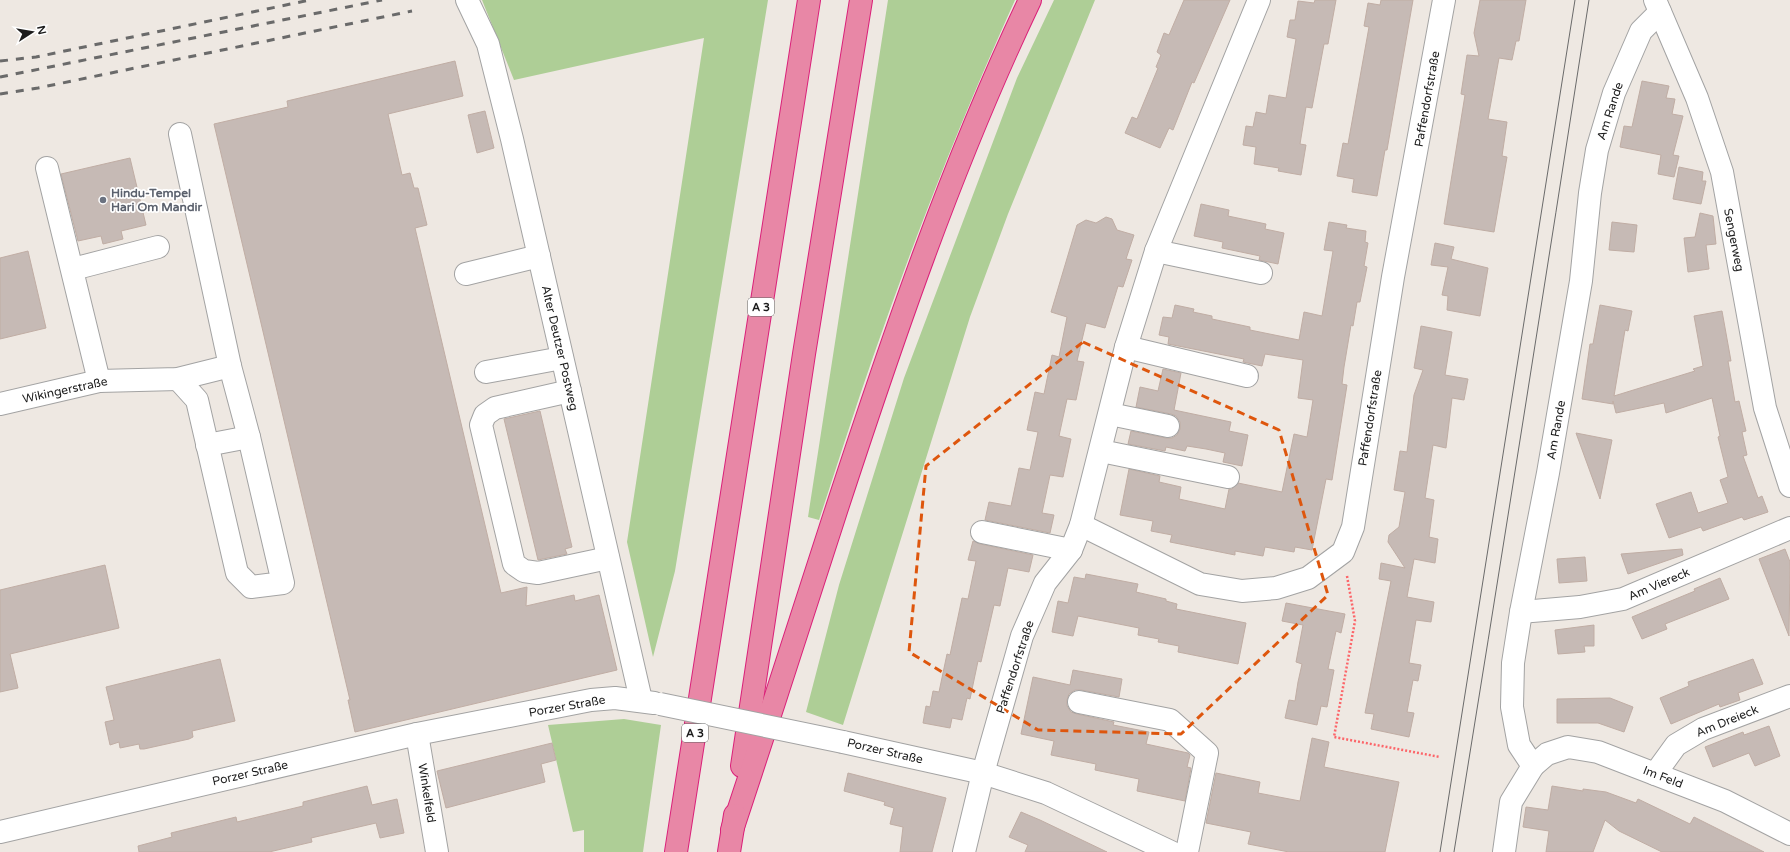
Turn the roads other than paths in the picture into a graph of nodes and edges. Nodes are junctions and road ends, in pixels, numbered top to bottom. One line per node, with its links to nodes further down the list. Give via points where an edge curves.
1 (467, 0): 12 (street, Alter Deutzer Postweg, via 488,44)
2 (809, 0): 49 (highway, A 3)
3 (861, 0): 45 (highway)
4 (1030, 0): 45 (highway, via 993,78 881,374)
5 (1259, 0): 11 (street, Paffendorfstraße)
6 (1444, 0): 32 (street, Paffendorfstraße, via 1393,277 1352,527 1343,552 1308,578 1276,588 1242,591 1200,584)
7 (1657, 6): 31 (street, Sengerweg, via 1697,98 1722,172 1765,408); 37 (street, Am Rande, via 1641,31 1614,93 1597,150 1581,281)
8 (180, 134): 18 (street)
9 (47, 168): 13 (street)
10 (158, 247): 13 (street)
11 (1156, 251): 15 (street); 16 (street, Paffendorfstraße)
12 (539, 256): 14 (street); 17 (street, Alter Deutzer Postweg)
13 (73, 269): 22 (street)
14 (466, 274)
15 (1261, 274)
16 (1126, 347): 20 (street); 25 (street, Paffendorfstraße)
17 (562, 358): 19 (street); 23 (street, Alter Deutzer Postweg)
18 (230, 366): 21 (street, Wikingerstraße); 27 (street)
19 (486, 372)
20 (1246, 376)
21 (185, 377): 22 (street, Wikingerstraße); 28 (street, via 197,400)
22 (99, 381): 24 (street, Wikingerstraße)
23 (570, 391): 36 (street, Alter Deutzer Postweg); 36 (street, via 495,408 485,415 481,425 514,564 524,571 538,573)
24 (0, 404)
25 (1110, 414): 26 (street); 29 (street, Paffendorfstraße)
26 (1168, 426)
27 (249, 437): 28 (street); 28 (street, via 283,583 251,587 237,573)
28 (207, 445)
29 (1101, 451): 30 (street); 32 (street, Paffendorfstraße)
30 (1228, 477)
31 (1790, 486)
32 (1081, 525): 35 (street, Paffendorfstraße)
33 (1790, 528): 37 (street, Am Viereck, via 1623,599 1580,607)
34 (982, 532): 35 (street)
35 (1071, 550): 43 (street, Paffendorfstraße, via 1045,583 1022,636)
36 (608, 558): 39 (street, Alter Deutzer Postweg)
37 (1521, 612): 42 (street, Am Rande, via 1513,663 1512,707 1519,745)
38 (1790, 696): 44 (street, Am Dreieck, via 1703,729 1676,745)
39 (650, 702): 41 (street, Porzer Straße, via 615,698 591,700); 43 (street, Porzer Straße, bridge)
40 (1079, 702): 53 (street, via 1170,720 1207,753)
41 (417, 734): 46 (street, Porzer Straße); 48 (street, Winkelfeld)
42 (1533, 766): 44 (street, Im Feld, via 1547,754 1568,747 1598,752); 54 (street, via 1511,802)
43 (983, 773): 51 (street, Paffendorfstraße); 52 (street, Porzer Straße, via 1046,793)
44 (1655, 774): 47 (street, Im Feld, via 1725,801)
45 (732, 830): 50 (highway)
46 (0, 832)
47 (1790, 834)
48 (437, 852)
49 (676, 852)
50 (729, 852)
51 (964, 852)
52 (1171, 852)
53 (1187, 852)
54 (1504, 852)

